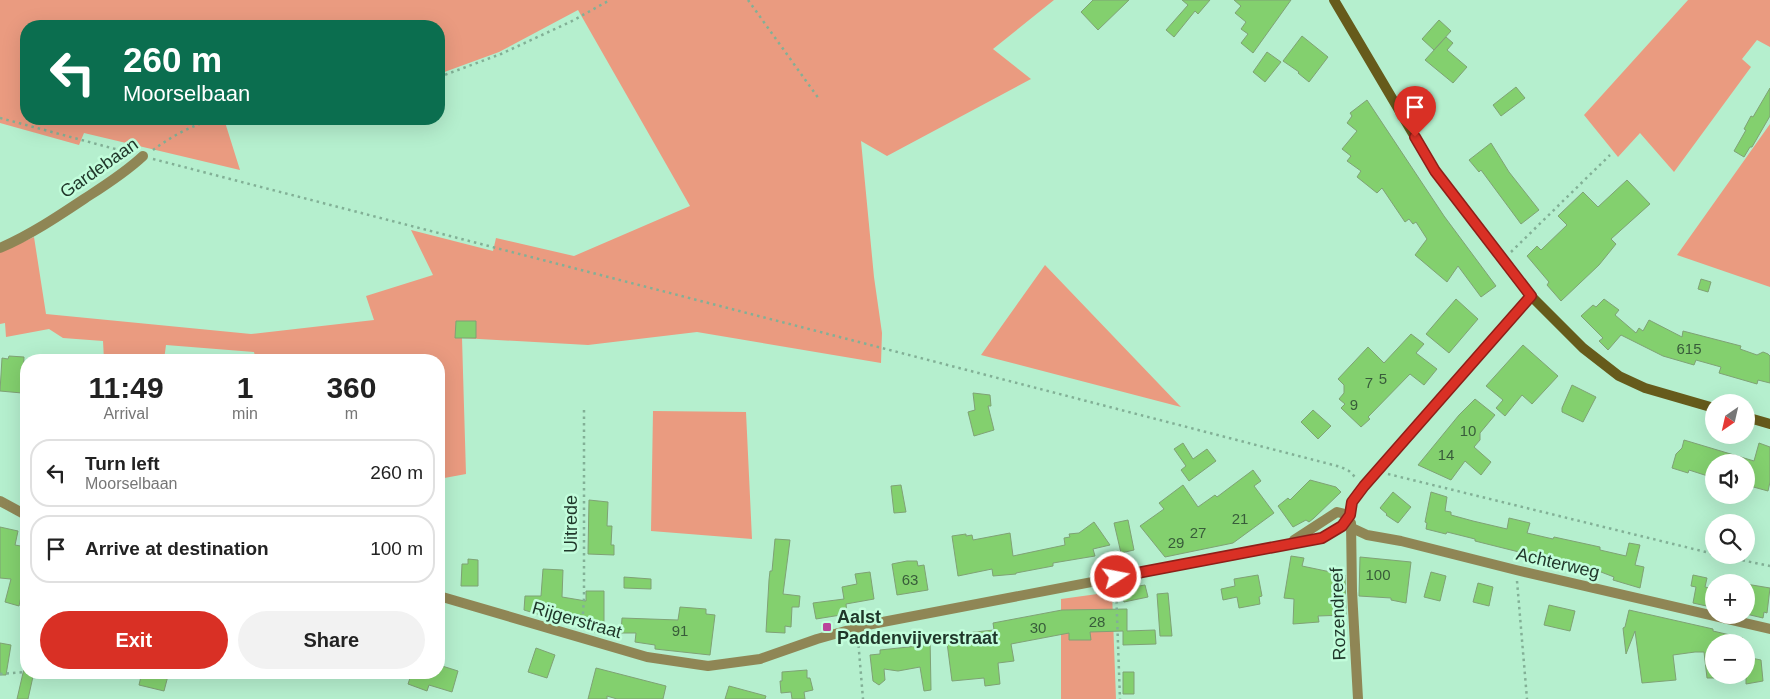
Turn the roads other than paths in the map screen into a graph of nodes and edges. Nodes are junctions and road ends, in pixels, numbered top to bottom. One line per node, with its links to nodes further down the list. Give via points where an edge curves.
1 (1334, 0): 4 (main road, via 1435,171)
2 (143, 156): 3 (street, Gardebaan, via 128,170 58,216)
3 (0, 248)
4 (1531, 296): 5 (main road, via 1583,348 1619,376 1646,388); 10 (street, via 1364,486 1352,502)
5 (1705, 405)
6 (1755, 420): 7 (main road)
7 (1770, 424)
8 (0, 501): 9 (street)
9 (20, 512)
10 (1350, 515): 11 (street); 12 (street, Rijgerstraat, via 1336,512 1284,546 857,627 760,659 708,666 647,657)
11 (1352, 528): 13 (street, Achterweg, via 1367,535); 14 (street, Rozendreef)
12 (445, 598)
13 (1770, 629)
14 (1358, 699)

